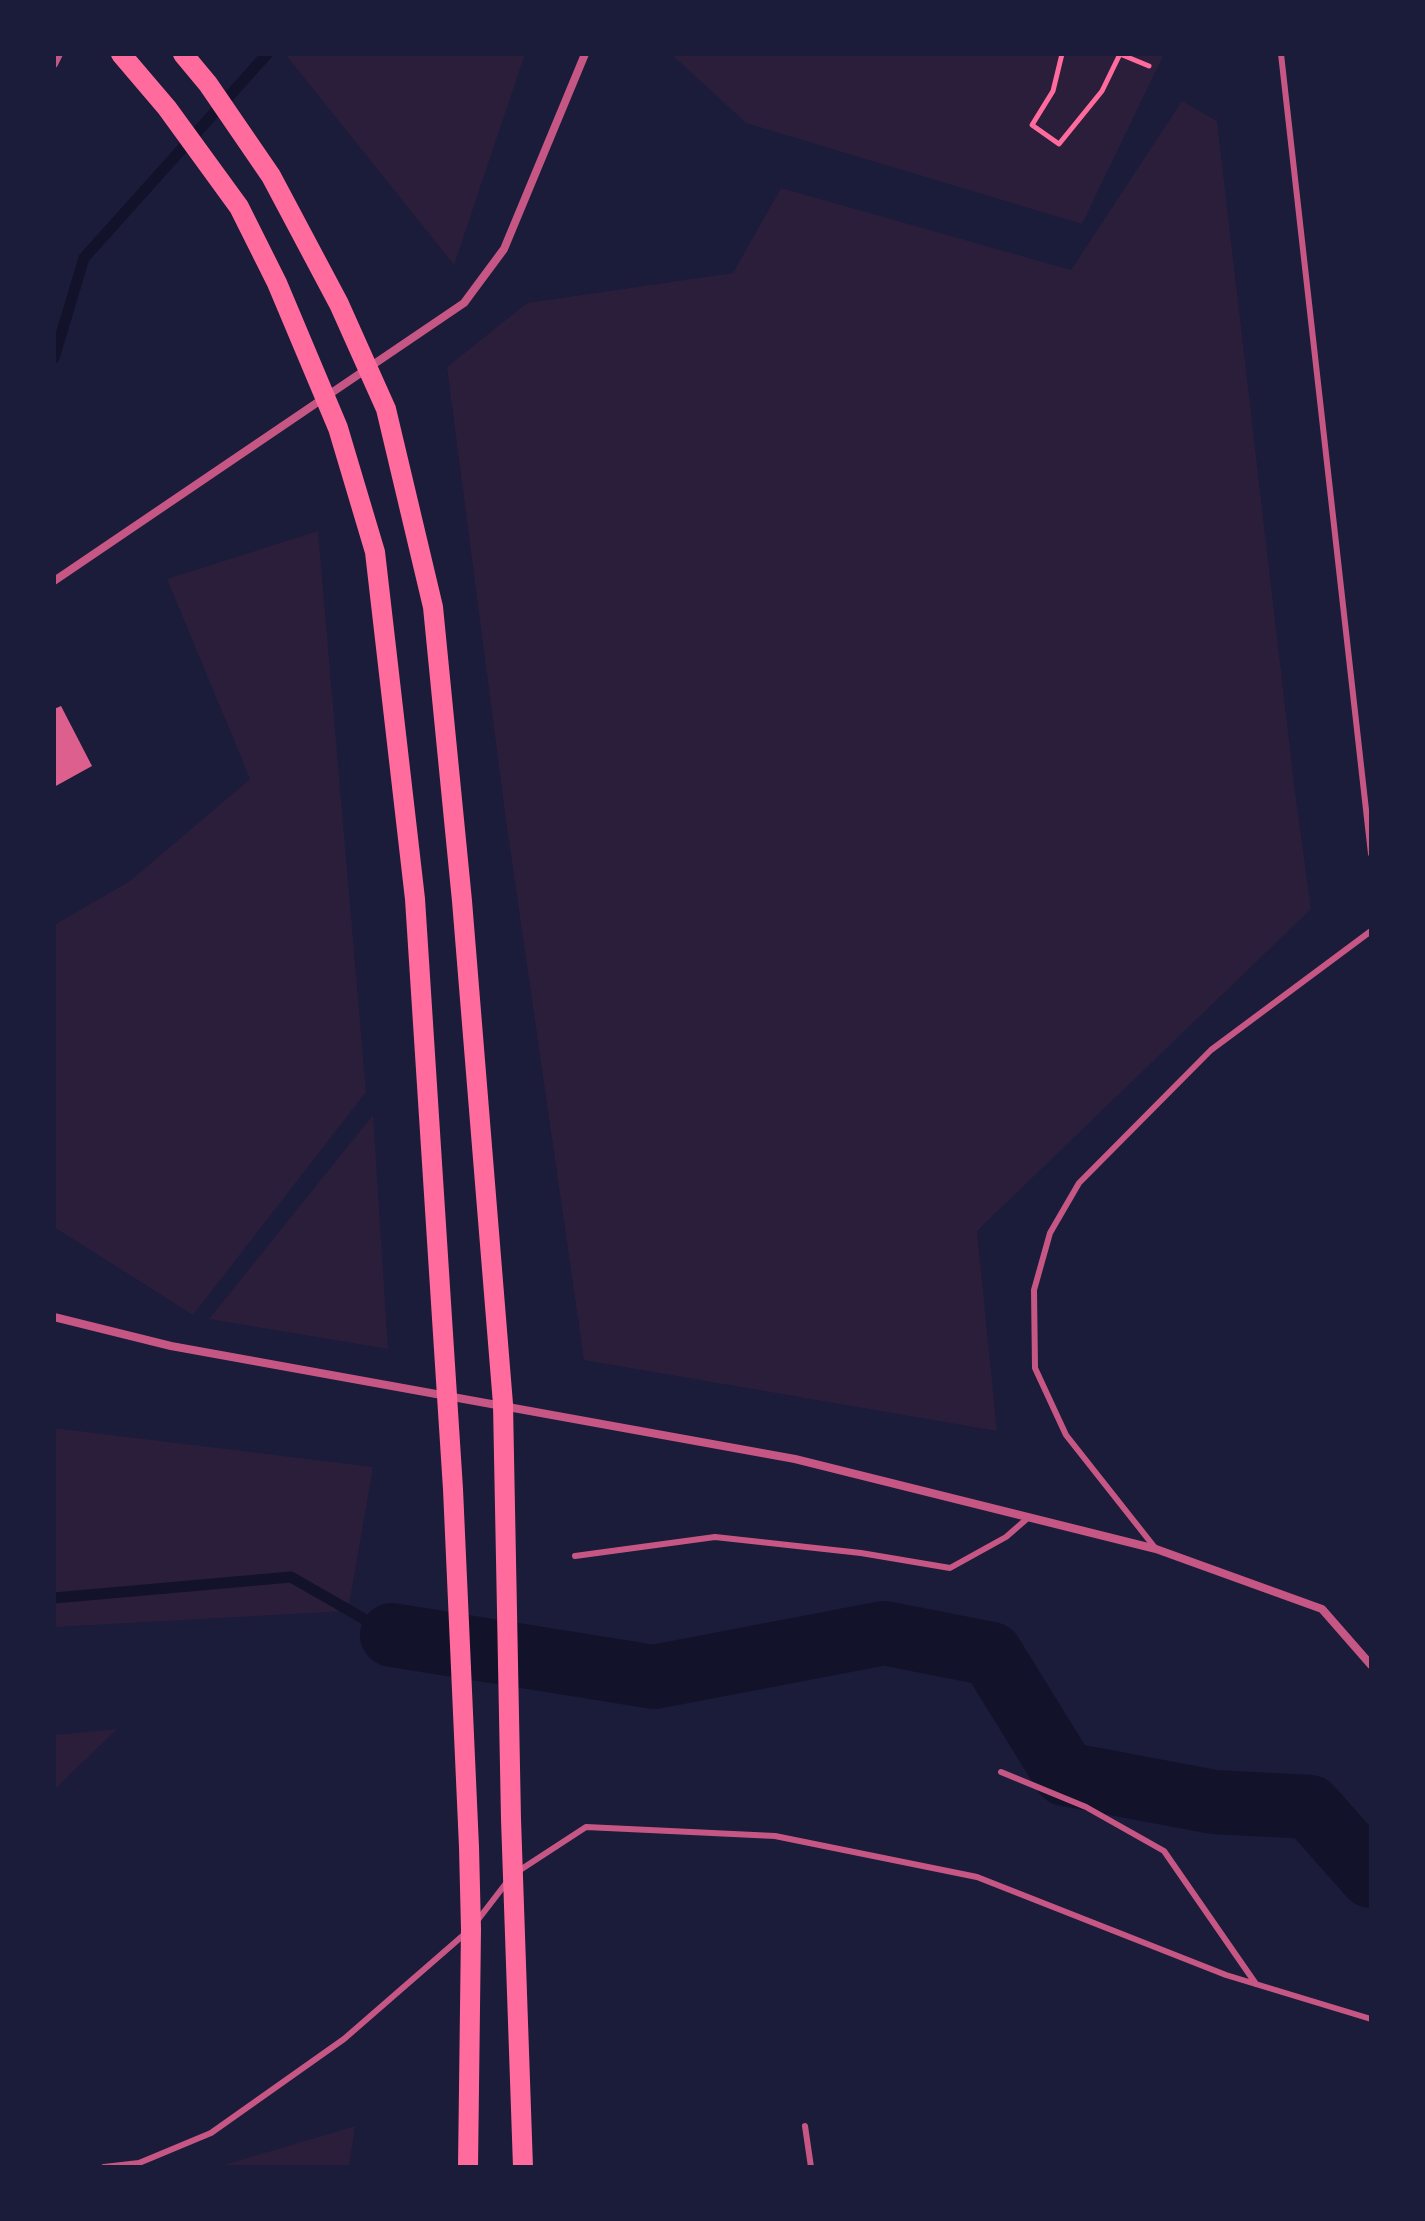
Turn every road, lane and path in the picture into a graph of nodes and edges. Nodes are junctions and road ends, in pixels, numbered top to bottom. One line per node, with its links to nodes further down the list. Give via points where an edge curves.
1 (59, 54): 8 (street)
2 (121, 54): 14 (main road, via 239,207 338,428 375,552 415,899)
3 (183, 54): 15 (main road, via 271,176 339,304 386,409 433,607)
4 (585, 54): 10 (street, via 504,249 464,303)
5 (1062, 54): 6 (path, via 1053,91 1032,125 1059,144 1102,91)
6 (1120, 54): 9 (path)
7 (1281, 54): 11 (lane)
8 (54, 64)
9 (1149, 66)
10 (54, 581)
11 (1371, 854)
12 (1371, 931): 17 (lane, via 1211,1050 1079,1183 1050,1233 1034,1290 1035,1368 1066,1435)
13 (54, 1317): 14 (street, via 171,1346)
14 (446, 1398): 15 (street); 22 (main road)
15 (503, 1404): 16 (street, via 795,1459); 21 (main road)
16 (1029, 1517): 17 (street); 18 (lane, via 1006,1537 950,1568 715,1537)
17 (1156, 1549): 19 (street, via 1322,1609)
18 (575, 1556)
19 (1371, 1665)
20 (1001, 1772): 23 (lane, via 1086,1807 1164,1851)
21 (513, 1873): 22 (lane); 23 (lane, via 586,1827 775,1836 977,1877); 28 (main road)
22 (471, 1929): 26 (lane, via 344,2039 211,2133 139,2163); 27 (main road)
23 (1256, 1984): 24 (lane)
24 (1371, 2019)
25 (805, 2126): 29 (lane)
26 (104, 2167)
27 (468, 2167)
28 (523, 2167)
29 (811, 2167)

